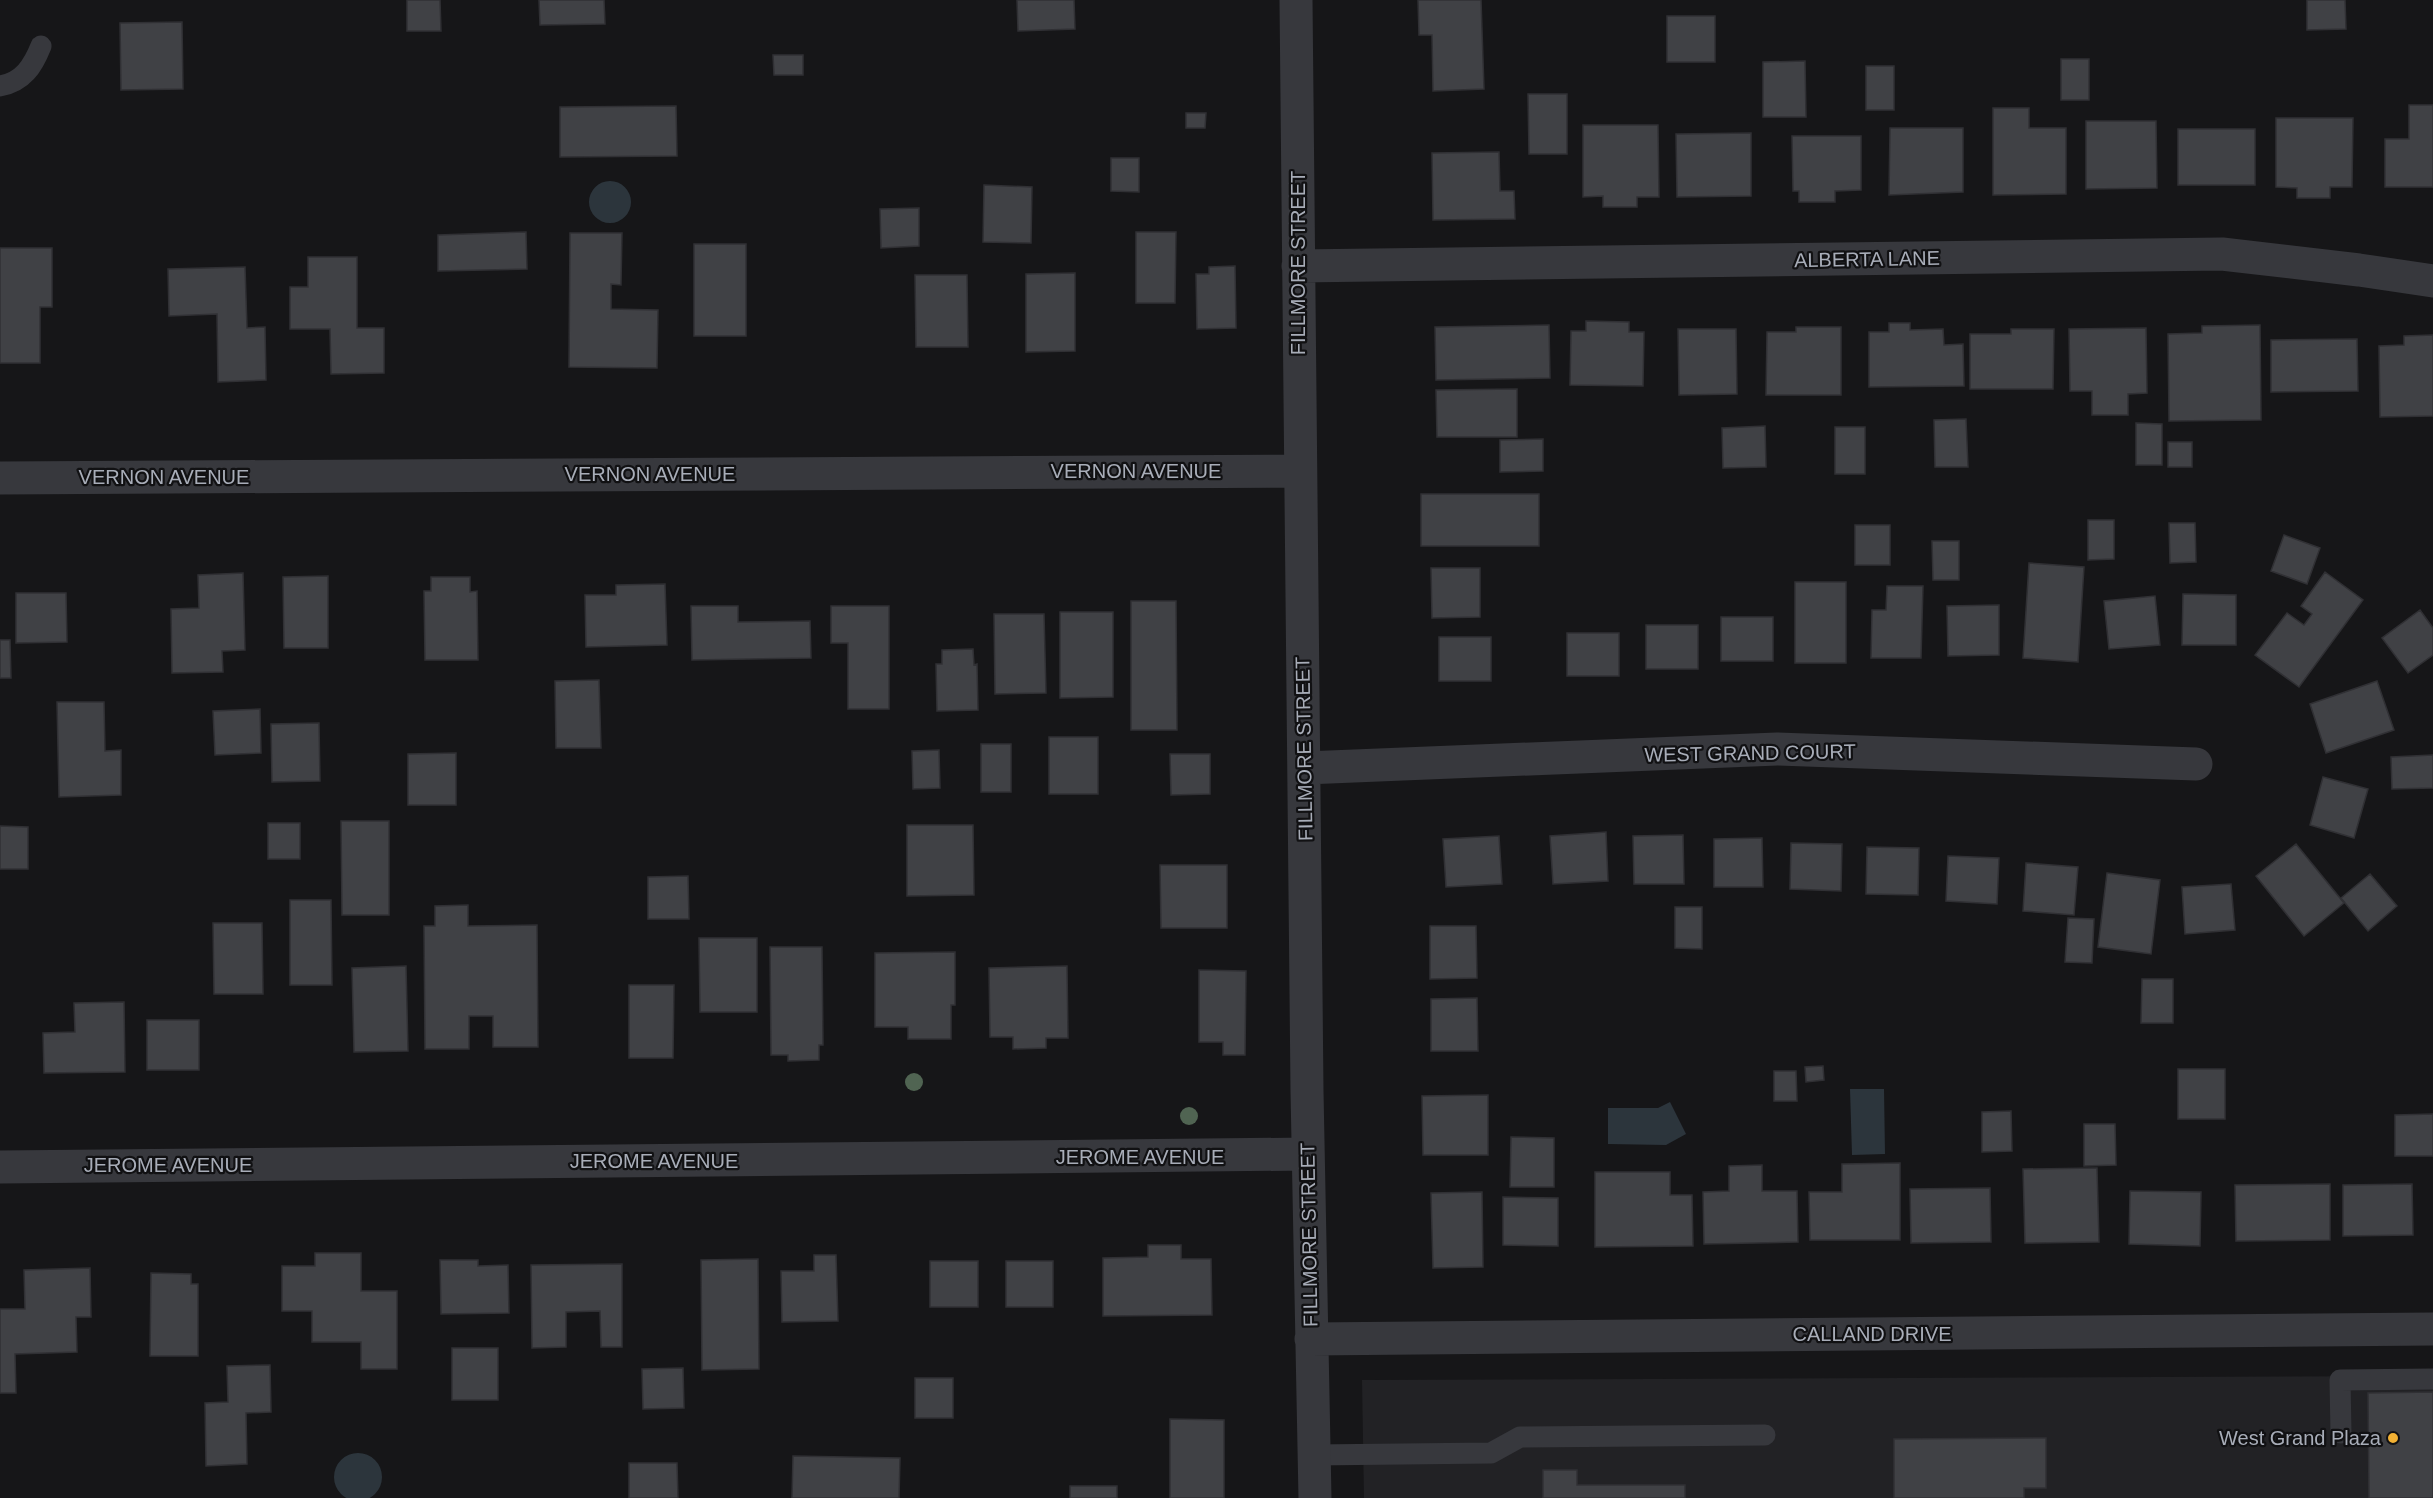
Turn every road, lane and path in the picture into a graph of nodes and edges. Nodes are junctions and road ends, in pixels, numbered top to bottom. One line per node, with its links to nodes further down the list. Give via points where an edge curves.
1 (1296, 0): 4 (street, FILLMORE STREET)
2 (42, 46): 3 (lane, via 32,67 18,80)
3 (0, 86)
4 (1298, 266): 5 (street, ALBERTA LANE, via 2222,254); 6 (street, FILLMORE STREET)
5 (2433, 281)
6 (1299, 471): 7 (street, VERNON AVENUE); 9 (street, FILLMORE STREET)
7 (0, 478)
8 (2196, 764): 9 (street, WEST GRAND COURT, via 1777,749)
9 (1305, 768): 10 (street, FILLMORE STREET)
10 (1308, 1154): 11 (street, JEROME AVENUE); 13 (street, FILLMORE STREET)
11 (0, 1167)
12 (2433, 1329): 13 (street, CALLAND DRIVE)
13 (1311, 1340): 17 (street, FILLMORE STREET)
14 (2433, 1379): 15 (lane, via 2340,1380)
15 (2341, 1433)
16 (1765, 1435): 17 (lane, via 1520,1437 1491,1453)
17 (1314, 1455): 18 (street, FILLMORE STREET)
18 (1315, 1498)

